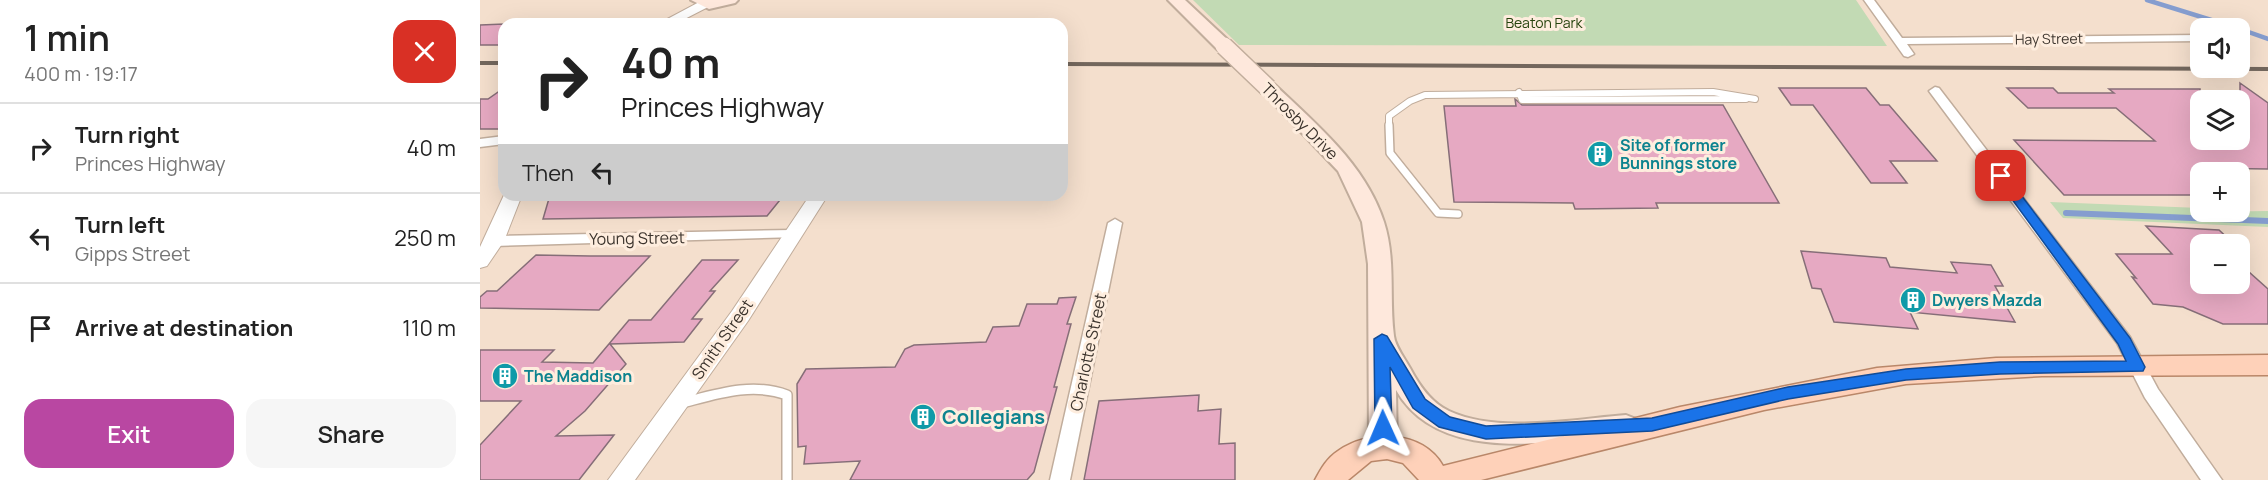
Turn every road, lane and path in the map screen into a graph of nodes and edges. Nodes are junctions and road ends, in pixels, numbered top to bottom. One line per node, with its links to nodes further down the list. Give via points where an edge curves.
1 (730, 0): 4 (main road)
2 (1176, 0): 21 (main road, Throsby Drive, bridge, via 1348,170 1373,222 1380,264)
3 (1869, 0): 7 (street)
4 (701, 2): 5 (street)
5 (675, 18)
6 (2190, 38): 7 (street, Hay Street)
7 (1898, 40): 8 (street)
8 (1908, 54)
9 (1935, 91): 23 (street, via 2124,342)
10 (1519, 92): 10 (lane, via 1713,92 1755,99 1522,100); 16 (lane, via 1425,95 1389,116 1390,153 1437,213)
11 (498, 141): 12 (street)
12 (480, 144): 13 (street)
13 (498, 146)
14 (510, 201): 19 (street)
15 (815, 201): 18 (street, Smith Street)
16 (1458, 214)
17 (1115, 223): 29 (street, Charlotte Street)
18 (794, 234): 19 (street, Young Street); 24 (street, Smith Street)
19 (487, 241): 20 (street)
20 (480, 262)
21 (1382, 339): 25 (main road, via 1419,403 1437,418 1460,428 1520,432); 26 (main road, Throsby Drive)
22 (2268, 365): 23 (main road)
23 (2137, 367): 25 (main road, via 1996,368 1906,375 1788,393); 32 (street)
24 (675, 405): 27 (street, Smith Street); 28 (lane, via 756,388 773,388 787,395)
25 (1652, 424): 31 (main road)
26 (1383, 448): 30 (main road, via 1353,455 1339,466); 31 (main road, via 1410,454 1424,463)
27 (621, 480)
28 (787, 480)
29 (1060, 480)
30 (1331, 480)
31 (1437, 480)
32 (2212, 480)

